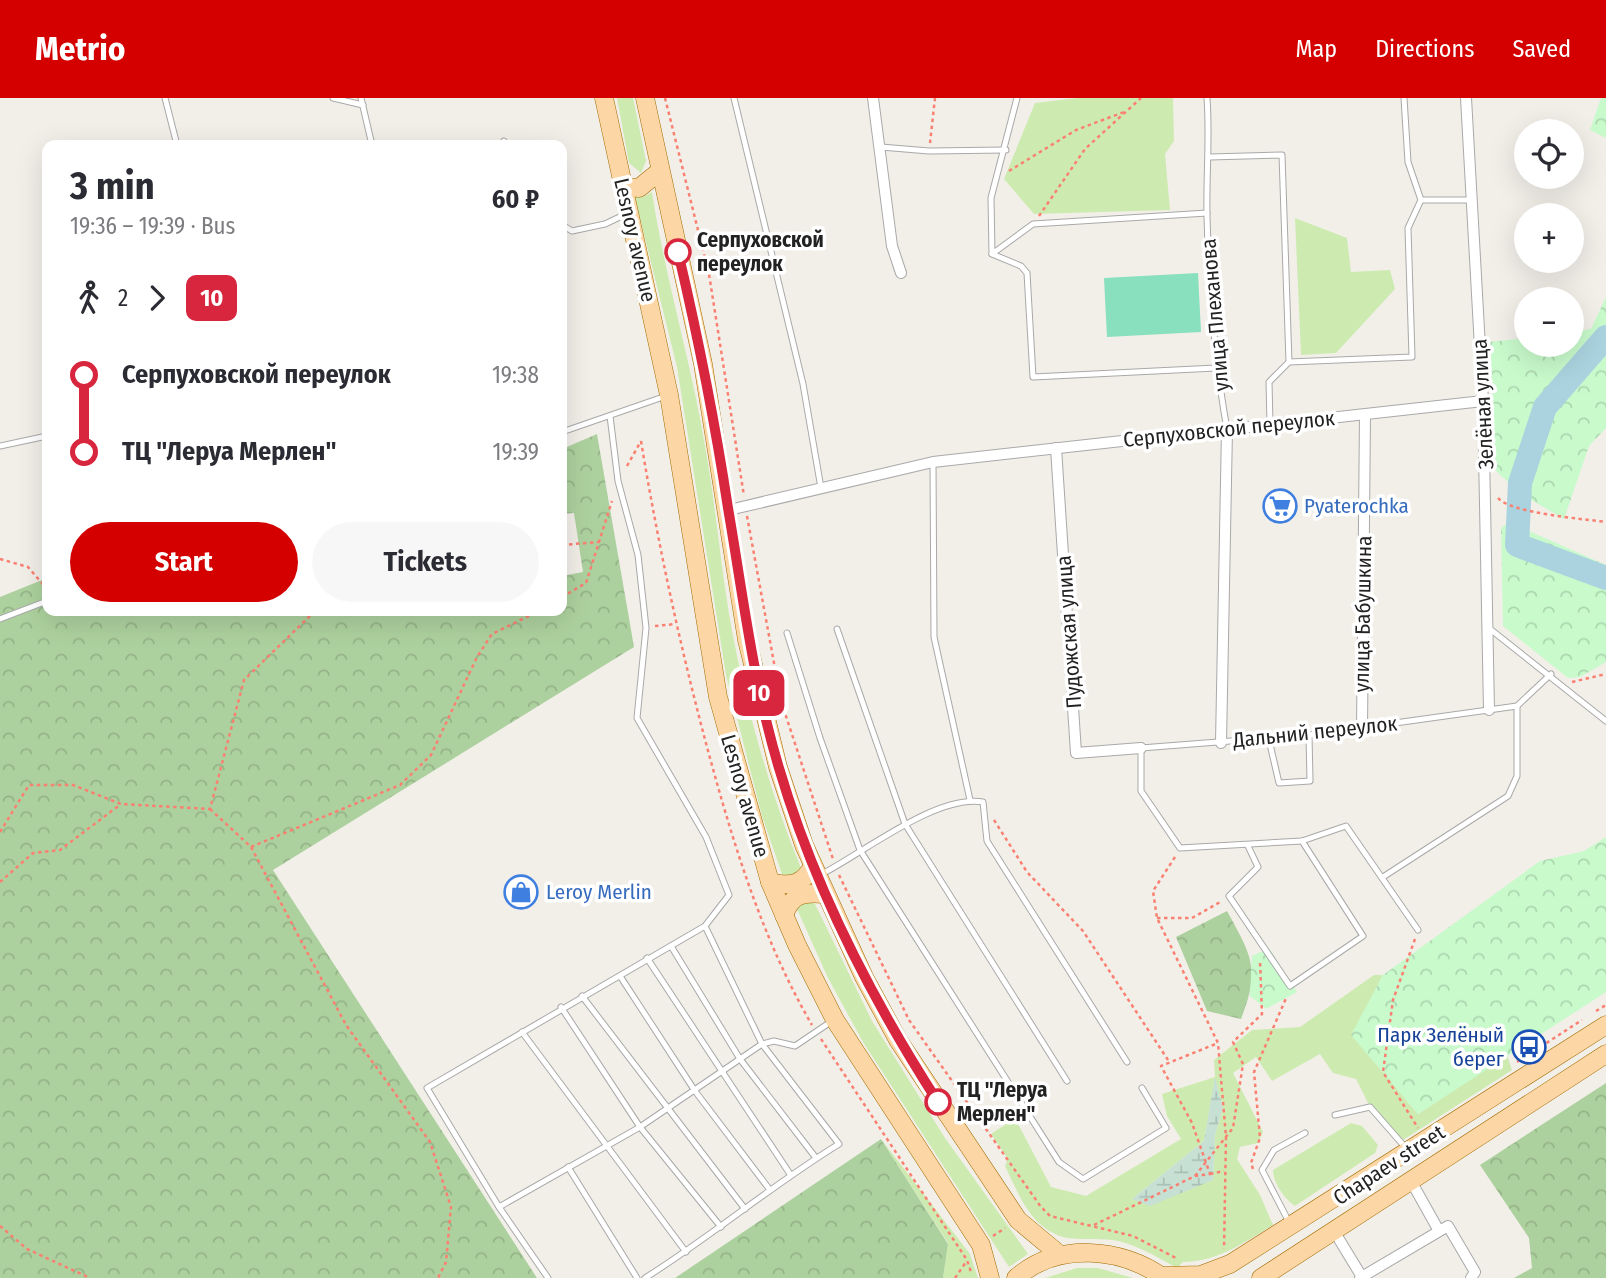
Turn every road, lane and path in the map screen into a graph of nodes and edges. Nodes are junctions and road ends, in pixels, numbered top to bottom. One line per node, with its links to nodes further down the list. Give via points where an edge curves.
1 (165, 98): 15 (lane)
2 (333, 98): 13 (lane)
3 (604, 98): 23 (main road, Lesnoy avenue)
4 (645, 98): 21 (main road, Lesnoy avenue)
5 (734, 98): 46 (lane, via 803,384)
6 (873, 98): 17 (street)
7 (936, 98): 19 (path)
8 (1017, 98): 18 (lane)
9 (1140, 98): 14 (path)
10 (1207, 98): 20 (lane, улица Плеханова)
11 (1404, 98): 24 (lane, via 1408,162)
12 (1466, 98): 25 (street, Зелёная улица)
13 (362, 102): 16 (lane)
14 (1127, 111): 22 (path, via 1076,130); 28 (path, via 1085,149)
15 (176, 140)
16 (371, 140)
17 (881, 147): 19 (lane); 31 (street, via 892,246)
18 (1006, 150): 19 (lane); 22 (lane)
19 (929, 151)
20 (1210, 157): 27 (lane, улица Плеханова); 32 (lane, via 1282,155)
21 (660, 171): 23 (main road, via 639,188); 48 (main road, Lesnoy avenue, via 703,363)
22 (998, 178): 30 (lane, via 991,198)
23 (622, 182): 26 (main road, Lesnoy avenue)
24 (1421, 200): 25 (lane); 32 (lane, via 1408,228 1412,358)
25 (1472, 200): 35 (street, Зелёная улица)
26 (628, 213): 29 (lane, via 606,224); 34 (main road, Lesnoy avenue)
27 (1207, 213): 28 (lane); 33 (lane, улица Плеханова)
28 (1033, 224): 30 (lane)
29 (567, 228)
30 (992, 254): 33 (lane, via 1021,266 1030,282 1033,377)
31 (901, 273)
32 (1289, 362): 38 (lane, via 1269,382)
33 (1216, 368): 39 (lane, улица Плеханова)
34 (669, 395): 37 (lane); 88 (main road, Lesnoy avenue, via 718,698)
35 (1483, 401): 36 (street, Серпуховской переулок); 62 (street, Зелёная улица)
36 (1365, 415): 38 (street, Серпуховской переулок); 70 (street, улица Бабушкина)
37 (610, 416): 40 (lane); 45 (lane)
38 (1270, 424): 39 (street, Серпуховской переулок)
39 (1227, 429): 43 (street, Серпуховской переулок); 73 (street, улица Плеханова)
40 (567, 430)
41 (42, 437): 42 (lane)
42 (0, 446)
43 (1056, 448): 44 (street, Серпуховской переулок); 74 (street, Пудожская улица, via 1077,757)
44 (933, 462): 46 (street, Серпуховской переулок); 75 (lane, via 934,637)
45 (618, 481): 50 (path); 59 (path, via 641,441); 60 (lane, via 638,555)
46 (821, 490): 48 (street, Серпуховской переулок)
47 (1502, 503): 49 (path)
48 (729, 510): 86 (main road, Lesnoy avenue, via 759,691 778,767)
49 (1606, 522)
50 (599, 542): 51 (path); 54 (path, via 586,583)
51 (567, 545)
52 (0, 559): 53 (path, via 28,567)
53 (42, 583)
54 (567, 594)
55 (42, 603): 58 (lane)
56 (310, 616): 78 (path, via 244,680)
57 (529, 616): 83 (path, via 492,634 431,755 400,785)
58 (0, 619)
59 (676, 624): 60 (path); 107 (path, via 729,826 784,976)
60 (646, 628): 94 (lane, via 637,718 706,837 729,895)
61 (837, 629): 79 (lane)
62 (1490, 629): 64 (lane); 68 (street, Зелёная улица)
63 (787, 633): 85 (lane)
64 (1551, 674): 66 (lane); 67 (lane)
65 (1606, 674): 66 (path)
66 (1562, 684): 69 (lane)
67 (1517, 706): 68 (lane, Дальний переулок); 87 (lane, via 1517,776 1508,796)
68 (1489, 710): 70 (lane, Дальний переулок)
69 (1606, 721)
70 (1362, 729): 71 (lane, Дальний переулок)
71 (1309, 736): 72 (lane, Дальний переулок); 72 (lane, via 1310,781 1279,783)
72 (1269, 740): 73 (lane, Дальний переулок)
73 (1221, 743): 74 (lane, Дальний переулок)
74 (1141, 748): 84 (lane, via 1141,791)
75 (970, 800): 76 (lane); 79 (lane)
76 (983, 802): 112 (lane, via 987,841); 113 (path, via 1027,872 1083,931)
77 (121, 804): 78 (path); 80 (path, via 72,785 29,785); 89 (path, via 60,850 33,853)
78 (210, 809): 83 (path)
79 (905, 824): 85 (lane); 116 (lane)
80 (0, 832)
81 (1302, 841): 82 (lane); 87 (lane, via 1346,826); 100 (lane, via 1363,936)
82 (1248, 846): 84 (lane); 91 (lane, via 1258,867)
83 (251, 847): 155 (path, via 346,1025 430,1142 451,1207 446,1262)
84 (1180, 848): 93 (path, via 1153,891)
85 (860, 850): 86 (lane); 117 (lane, via 1059,1162 1083,1179 1166,1128)
86 (815, 871): 88 (main road, via 796,885); 90 (main road, Lesnoy avenue)
87 (1383, 877): 95 (lane)
88 (770, 882): 92 (main road, Lesnoy avenue)
89 (0, 883)
90 (824, 894): 92 (main road, via 798,894); 140 (main road, Lesnoy avenue, via 898,1040)
91 (1229, 896): 93 (path, via 1192,918); 100 (lane)
92 (784, 915): 104 (main road, Lesnoy avenue)
93 (1157, 918): 108 (path)
94 (705, 926): 96 (lane); 109 (lane)
95 (1418, 930): 122 (path, via 1393,1000 1383,1072)
96 (671, 946): 97 (lane); 111 (lane)
97 (647, 958): 99 (lane); 115 (lane)
98 (1260, 958): 125 (path, via 1262,1014 1233,1042 1243,1064 1233,1128)
99 (620, 976): 101 (lane); 118 (lane)
100 (1290, 986): 134 (path, via 1254,1072 1260,1138 1251,1164)
101 (582, 996): 103 (lane); 119 (lane)
102 (1606, 1005): 114 (path, via 1519,1059)
103 (561, 1007): 106 (lane); 121 (lane)
104 (835, 1020): 107 (lane); 147 (main road, Lesnoy avenue)
105 (1606, 1025): 127 (main road, Chapaev street)
106 (522, 1032): 126 (lane); 138 (lane, via 427,1088)
107 (816, 1032): 109 (lane, via 795,1046 774,1041); 151 (path)
108 (1218, 1043): 113 (path); 125 (path)
109 (762, 1044): 111 (lane); 128 (lane, via 839,1144)
110 (1606, 1054): 136 (main road, Chapaev street)
111 (740, 1059): 115 (lane); 128 (lane)
112 (1126, 1062)
113 (1170, 1063): 129 (path, via 1161,1066 1192,1123)
114 (1511, 1070)
115 (722, 1072): 118 (lane); 132 (lane)
116 (1067, 1081)
117 (1142, 1088)
118 (695, 1091): 119 (lane); 137 (lane)
119 (666, 1109): 121 (lane); 139 (lane)
120 (1335, 1115): 127 (lane, via 1370,1107)
121 (640, 1127): 126 (lane); 143 (lane)
122 (1419, 1129)
123 (1305, 1133): 144 (lane, via 1274,1150 1262,1170)
124 (991, 1134): 141 (path, via 1050,1216)
125 (1226, 1138): 129 (path); 131 (path)
126 (605, 1144): 130 (lane); 148 (lane)
127 (1409, 1152): 144 (main road, Chapaev street)
128 (816, 1158): 132 (lane)
129 (1206, 1163): 133 (path); 135 (path)
130 (568, 1167): 138 (lane); 157 (lane)
131 (1225, 1170): 133 (path); 149 (path)
132 (790, 1174): 137 (lane)
133 (1210, 1174): 135 (path)
134 (1256, 1175)
135 (1195, 1176): 141 (path)
136 (1411, 1181): 145 (main road, Chapaev street); 146 (street)
137 (770, 1190): 139 (lane)
138 (499, 1207): 156 (lane)
139 (745, 1209): 143 (lane)
140 (1018, 1220): 147 (path); 150 (main road, Lesnoy avenue)
141 (1094, 1225): 152 (path, via 1133,1236)
142 (0, 1226): 154 (path, via 27,1249)
143 (721, 1227): 148 (lane)
144 (1292, 1228): 153 (main road, Chapaev street, via 1222,1269)
145 (1334, 1231): 163 (main road, Chapaev street); 164 (street)
146 (1439, 1231): 164 (street); 165 (street, via 1448,1226 1475,1272)
147 (981, 1245): 151 (path); 161 (main road, Lesnoy avenue)
148 (686, 1252): 158 (lane)
149 (1224, 1254)
150 (1060, 1255): 153 (main road, via 1096,1252 1119,1256); 162 (main road)
151 (967, 1260): 159 (path); 160 (path)
152 (1183, 1262)
153 (1163, 1277)
154 (90, 1278)
155 (438, 1278)
156 (548, 1278)
157 (637, 1278)
158 (645, 1278)
159 (955, 1278)
160 (973, 1278)
161 (990, 1278)
162 (1016, 1278)
163 (1261, 1278)
164 (1361, 1278)
165 (1471, 1278)

